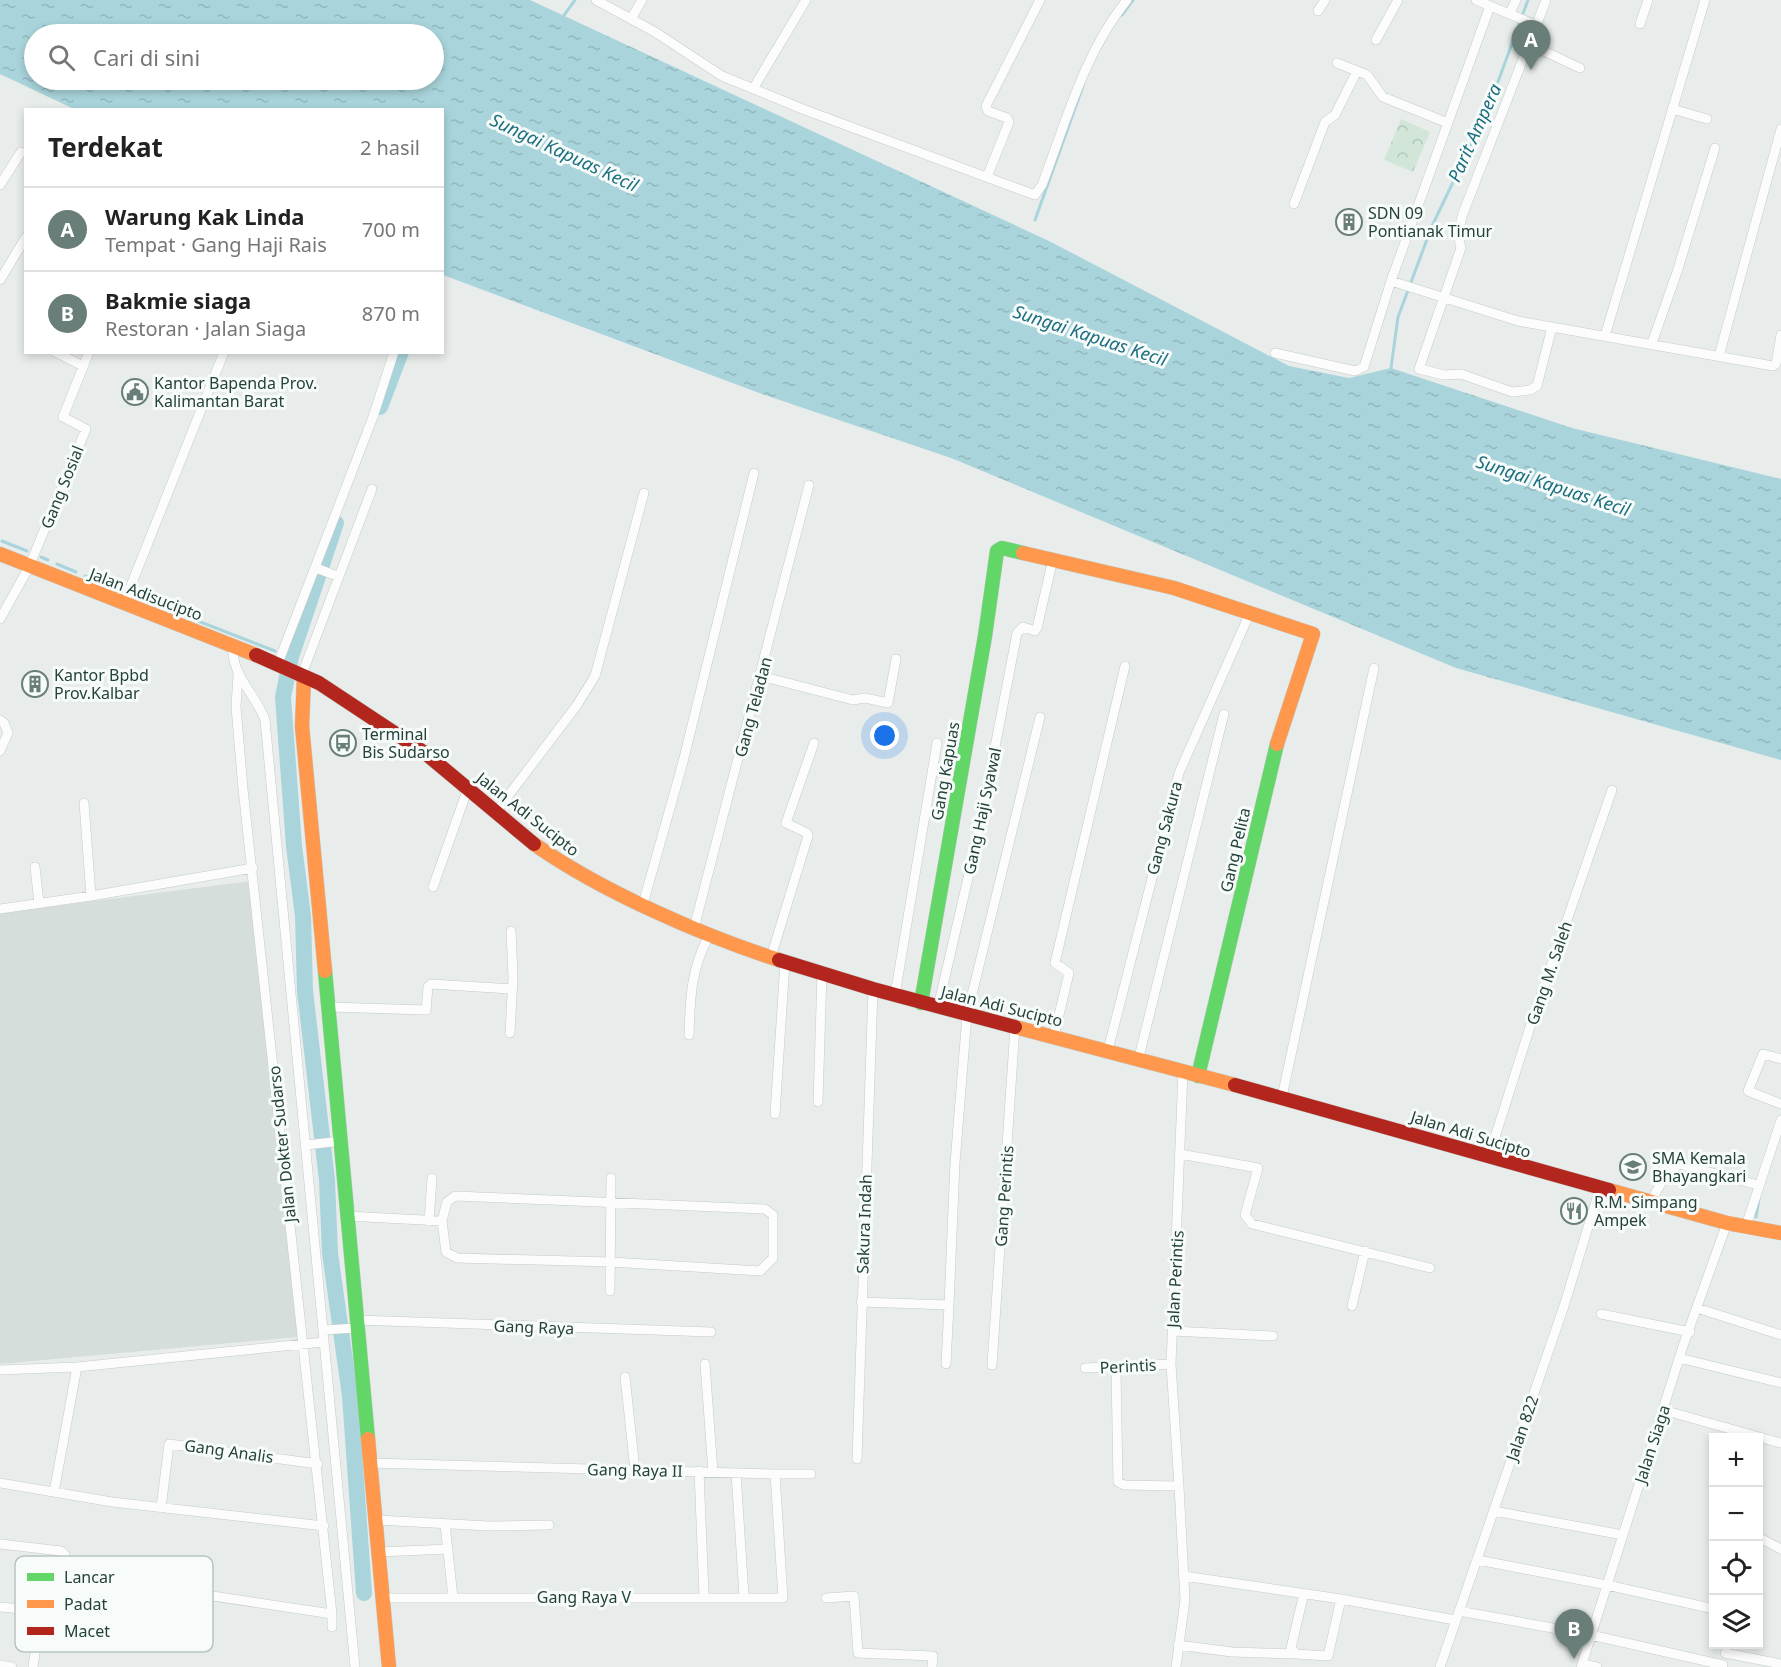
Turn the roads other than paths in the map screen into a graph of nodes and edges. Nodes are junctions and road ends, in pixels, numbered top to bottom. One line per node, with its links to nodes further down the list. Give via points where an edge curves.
1 (596, 0): 16 (street)
2 (642, 0): 16 (street)
3 (806, 0): 24 (street)
4 (1040, 0): 31 (street, via 986,106 1009,122)
5 (1127, 0): 31 (street, via 1099,40 1038,193)
6 (1324, 0): 14 (street)
7 (1398, 0): 19 (street)
8 (1476, 0): 13 (street)
9 (1516, 0): 15 (street)
10 (1546, 0): 17 (street)
11 (1648, 0): 18 (street)
12 (1705, 0): 25 (street)
13 (1490, 6): 15 (street); 27 (street)
14 (1318, 11)
15 (1513, 14): 17 (street)
16 (631, 19): 24 (street, via 708,69)
17 (1532, 23): 20 (street)
18 (1641, 24)
19 (1376, 40)
20 (1529, 44): 22 (street); 37 (street, via 1462,216 1458,235 1461,248)
21 (1337, 63): 23 (street)
22 (1580, 68)
23 (1358, 70): 27 (street, via 1372,79 1383,97); 33 (street, via 1335,115 1325,122)
24 (753, 89): 31 (street)
25 (1672, 109): 26 (street); 40 (street)
26 (1707, 119)
27 (1448, 123): 36 (street)
28 (1781, 129): 48 (street)
29 (1715, 148): 41 (street)
30 (21, 152): 32 (street)
31 (987, 177)
32 (0, 185)
33 (1294, 204)
34 (24, 240): 35 (street)
35 (0, 280)
36 (1391, 281): 37 (street); 42 (street, via 1361,370)
37 (1444, 298): 38 (street); 38 (street, via 1419,369 1444,375 1461,374 1512,392 1530,390 1537,386)
38 (1552, 327): 40 (street)
39 (1781, 335): 47 (street)
40 (1605, 336): 41 (street)
41 (1652, 343): 48 (street)
42 (1275, 353)
43 (59, 354): 49 (street)
44 (88, 354): 49 (street, Gang Sosial)
45 (223, 354): 59 (street)
46 (393, 354): 57 (street)
47 (1780, 355): 48 (street, via 1773,366)
48 (1719, 356)
49 (83, 366): 56 (street, Gang Sosial, via 63,417 86,429)
50 (754, 473): 86 (street)
51 (809, 485): 68 (street, Gang Teladan)
52 (372, 489): 58 (street)
53 (644, 493): 80 (street, via 595,676)
54 (0, 554): 56 (street, Jalan Adisucipto)
55 (1053, 559): 60 (street, via 1174,588); 96 (street, Gang Kapuas, via 1002,548 997,551); 98 (street, Gang Haji Syawal, via 1037,628 1033,631 1023,627 1017,633 978,835)
56 (29, 567): 59 (street, Jalan Adisucipto); 61 (street)
57 (316, 568): 58 (street); 66 (street)
58 (333, 575): 66 (street)
59 (124, 603): 62 (street, Jalan Adisucipto)
60 (1249, 615): 104 (street, Gang Sakura, via 1194,735 1174,789); 108 (street, Gang Pelita, via 1313,634 1278,737)
61 (0, 619)
62 (233, 645): 66 (street, Jalan Adisucipto); 67 (street, via 233,663)
63 (896, 659): 68 (street, via 888,704)
64 (1125, 666): 103 (street, via 1055,963 1069,973)
65 (1374, 668): 111 (street)
66 (290, 671): 69 (street, Jalan Adi Sucipto); 70 (street)
67 (238, 674): 82 (street, Jalan Dokter Sudarso, via 238,726); 117 (street, via 266,720)
68 (761, 676): 88 (street, Gang Teladan)
69 (319, 683): 70 (street); 77 (street, Jalan Adi Sucipto, via 425,753)
70 (305, 703): 97 (street, via 302,726)
71 (1224, 714): 106 (street)
72 (1040, 717): 99 (street)
73 (0, 720): 76 (street, via 8,734)
74 (814, 743): 91 (street, via 786,823 808,836)
75 (937, 743): 95 (street)
76 (0, 751)
77 (468, 788): 80 (street, Jalan Adi Sucipto); 83 (street)
78 (1612, 790): 119 (street, Gang M. Saleh)
79 (84, 803): 84 (street)
80 (496, 812): 86 (street, Jalan Adi Sucipto, via 571,869)
81 (35, 867): 85 (street)
82 (253, 868): 84 (street); 137 (street, Jalan Dokter Sudarso)
83 (433, 887)
84 (91, 896): 85 (street)
85 (39, 903): 87 (street)
86 (643, 904): 88 (street, Jalan Adi Sucipto)
87 (0, 909)
88 (694, 928): 90 (street, Jalan Adi Sucipto)
89 (511, 931): 93 (street)
90 (710, 934): 91 (street, Jalan Adi Sucipto); 102 (street, via 694,972)
91 (778, 959): 92 (street, Jalan Adi Sucipto); 114 (street)
92 (822, 974): 94 (street, Jalan Adi Sucipto); 112 (street)
93 (512, 989): 97 (street, via 431,984 426,1010); 101 (street)
94 (873, 989): 95 (street, Jalan Adi Sucipto); 138 (street, Sakura Indah)
95 (895, 995): 96 (street, Jalan Adi Sucipto)
96 (921, 1003): 98 (street, Jalan Adi Sucipto)
97 (330, 1007): 116 (street)
98 (938, 1007): 99 (street, Jalan Adi Sucipto)
99 (967, 1015): 100 (street, Jalan Adi Sucipto); 139 (street)
100 (1015, 1027): 103 (street, Jalan Adi Sucipto); 156 (street, Gang Perintis)
101 (510, 1033)
102 (689, 1035)
103 (1054, 1036): 104 (street, Jalan Adi Sucipto)
104 (1108, 1050): 106 (street, Jalan Adi Sucipto)
105 (1781, 1059): 110 (street, via 1763,1054)
106 (1138, 1061): 107 (street, Jalan Adi Sucipto)
107 (1183, 1072): 108 (street, Jalan Adi Sucipto); 118 (street, Jalan Perintis)
108 (1198, 1076): 111 (street, Jalan Adi Sucipto)
109 (1737, 1089): 110 (street)
110 (1748, 1091): 113 (street)
111 (1282, 1097): 119 (street, Jalan Adi Sucipto)
112 (818, 1102)
113 (1781, 1104)
114 (775, 1114)
115 (1781, 1120): 122 (street)
116 (341, 1141): 117 (street); 126 (street)
117 (306, 1145): 136 (street)
118 (1180, 1154): 132 (street, via 1258,1168 1245,1215 1252,1224); 145 (street, Jalan Perintis)
119 (1489, 1156): 123 (street, Jalan Adi Sucipto)
120 (432, 1178): 127 (street)
121 (610, 1179): 125 (street)
122 (1758, 1185): 124 (street, via 1680,1164 1665,1176); 130 (street)
123 (1600, 1188): 124 (street, Jalan Adi Sucipto); 182 (street, Jalan 822)
124 (1651, 1201): 129 (street, Jalan Adi Sucipto)
125 (610, 1202): 128 (street, via 456,1196 447,1202); 133 (street); 133 (street, via 765,1209 773,1215 773,1258 760,1271)
126 (346, 1216): 127 (street); 143 (street)
127 (429, 1221): 128 (street)
128 (442, 1221): 133 (street, via 446,1252 457,1258)
129 (1727, 1223): 130 (street, Jalan Adi Sucipto); 141 (street, Jalan Siaga)
130 (1746, 1226): 131 (street, Jalan Adi Sucipto)
131 (1781, 1233)
132 (1365, 1251): 134 (street); 140 (street)
133 (610, 1263): 135 (street)
134 (1430, 1268)
135 (610, 1291)
136 (320, 1293): 137 (street); 144 (street)
137 (299, 1294): 151 (street, Jalan Dokter Sudarso)
138 (861, 1302): 139 (street); 169 (street, Sakura Indah)
139 (949, 1305): 154 (street)
140 (1352, 1306)
141 (1697, 1308): 147 (street, Jalan Siaga); 148 (street)
142 (1601, 1314): 147 (street)
143 (354, 1325): 144 (street, Gang Raya); 146 (street, Gang Raya); 170 (street)
144 (328, 1330): 150 (street)
145 (1173, 1331): 149 (street); 155 (street, Jalan Perintis)
146 (711, 1332)
147 (1690, 1332): 152 (street, Jalan Siaga)
148 (1781, 1335)
149 (1273, 1336)
150 (324, 1342): 151 (street); 163 (street)
151 (305, 1344): 157 (street); 164 (street, Jalan Dokter Sudarso)
152 (1679, 1358): 162 (street); 165 (street, Jalan Siaga)
153 (705, 1364): 174 (street)
154 (946, 1364)
155 (1171, 1364): 159 (street, Perintis); 179 (street, Jalan Perintis)
156 (992, 1365)
157 (77, 1366): 160 (street); 180 (street)
158 (1085, 1368): 159 (street, Perintis)
159 (1116, 1368): 179 (street, via 1119,1482)
160 (0, 1370)
161 (625, 1377): 172 (street)
162 (1781, 1383)
163 (329, 1389): 164 (street); 166 (street)
164 (310, 1391): 167 (street, Jalan Dokter Sudarso)
165 (1664, 1410): 168 (street); 187 (street, Jalan Siaga)
166 (331, 1411): 167 (street); 222 (street)
167 (312, 1413): 171 (street, Jalan Dokter Sudarso)
168 (1780, 1443)
169 (857, 1459)
170 (371, 1463): 172 (street, Gang Raya II); 183 (street)
171 (318, 1464): 181 (street, Gang Analis, via 169,1444); 186 (street, Jalan Dokter Sudarso)
172 (635, 1470): 173 (street, Gang Raya II)
173 (699, 1471): 174 (street, Gang Raya II); 199 (street)
174 (713, 1472): 175 (street, Gang Raya II)
175 (735, 1473): 176 (street, Gang Raya II); 200 (street)
176 (775, 1474): 177 (street, Gang Raya II); 200 (street, Gang Raya V, via 783,1598)
177 (811, 1474)
178 (0, 1483): 180 (street)
179 (1179, 1486): 195 (street, Jalan Perintis)
180 (54, 1492): 181 (street)
181 (160, 1508): 186 (street)
182 (1494, 1511): 187 (street); 194 (street, Jalan 822)
183 (377, 1520): 184 (street); 192 (street)
184 (445, 1524): 185 (street); 190 (street)
185 (549, 1525)
186 (324, 1526): 208 (street, Jalan Dokter Sudarso)
187 (1623, 1535): 196 (street, Jalan Siaga)
188 (1763, 1540): 191 (street)
189 (0, 1544): 193 (street, via 61,1551)
190 (448, 1549): 192 (street); 202 (street)
191 (1781, 1549)
192 (380, 1552): 201 (street)
193 (65, 1556)
194 (1478, 1560): 196 (street); 209 (street, Jalan 822)
195 (1184, 1576): 197 (street); 212 (street, Jalan Perintis)
196 (1607, 1585): 207 (street); 211 (street, Jalan Siaga)
197 (1304, 1593): 204 (street); 215 (street, via 1292,1648)
198 (213, 1596): 208 (street)
199 (704, 1596): 200 (street, Gang Raya V); 202 (street, Gang Raya V)
200 (744, 1596)
201 (385, 1598): 202 (street, Gang Raya V); 223 (street)
202 (453, 1598)
203 (826, 1598): 224 (street, via 854,1596 858,1653 933,1656)
204 (1341, 1599): 209 (street); 215 (street, via 1328,1656)
205 (0, 1607): 206 (street)
206 (15, 1608)
207 (1709, 1609)
208 (332, 1614): 210 (street, Jalan Dokter Sudarso)
209 (1457, 1616): 211 (street); 226 (street, Jalan 822)
210 (332, 1627)
211 (1591, 1635): 218 (street, Jalan Siaga); 219 (street)
212 (1179, 1646): 215 (street); 225 (street, Jalan Perintis)
213 (1726, 1649): 216 (street); 219 (street)
214 (35, 1652): 221 (street)
215 (1296, 1654)
216 (1781, 1664)
217 (0, 1665): 220 (street)
218 (1581, 1665): 227 (street)
219 (1722, 1666)
220 (12, 1667)
221 (33, 1667)
222 (355, 1667)
223 (389, 1667)
224 (932, 1667)
225 (1176, 1667)
226 (1440, 1667)
227 (1597, 1667)

